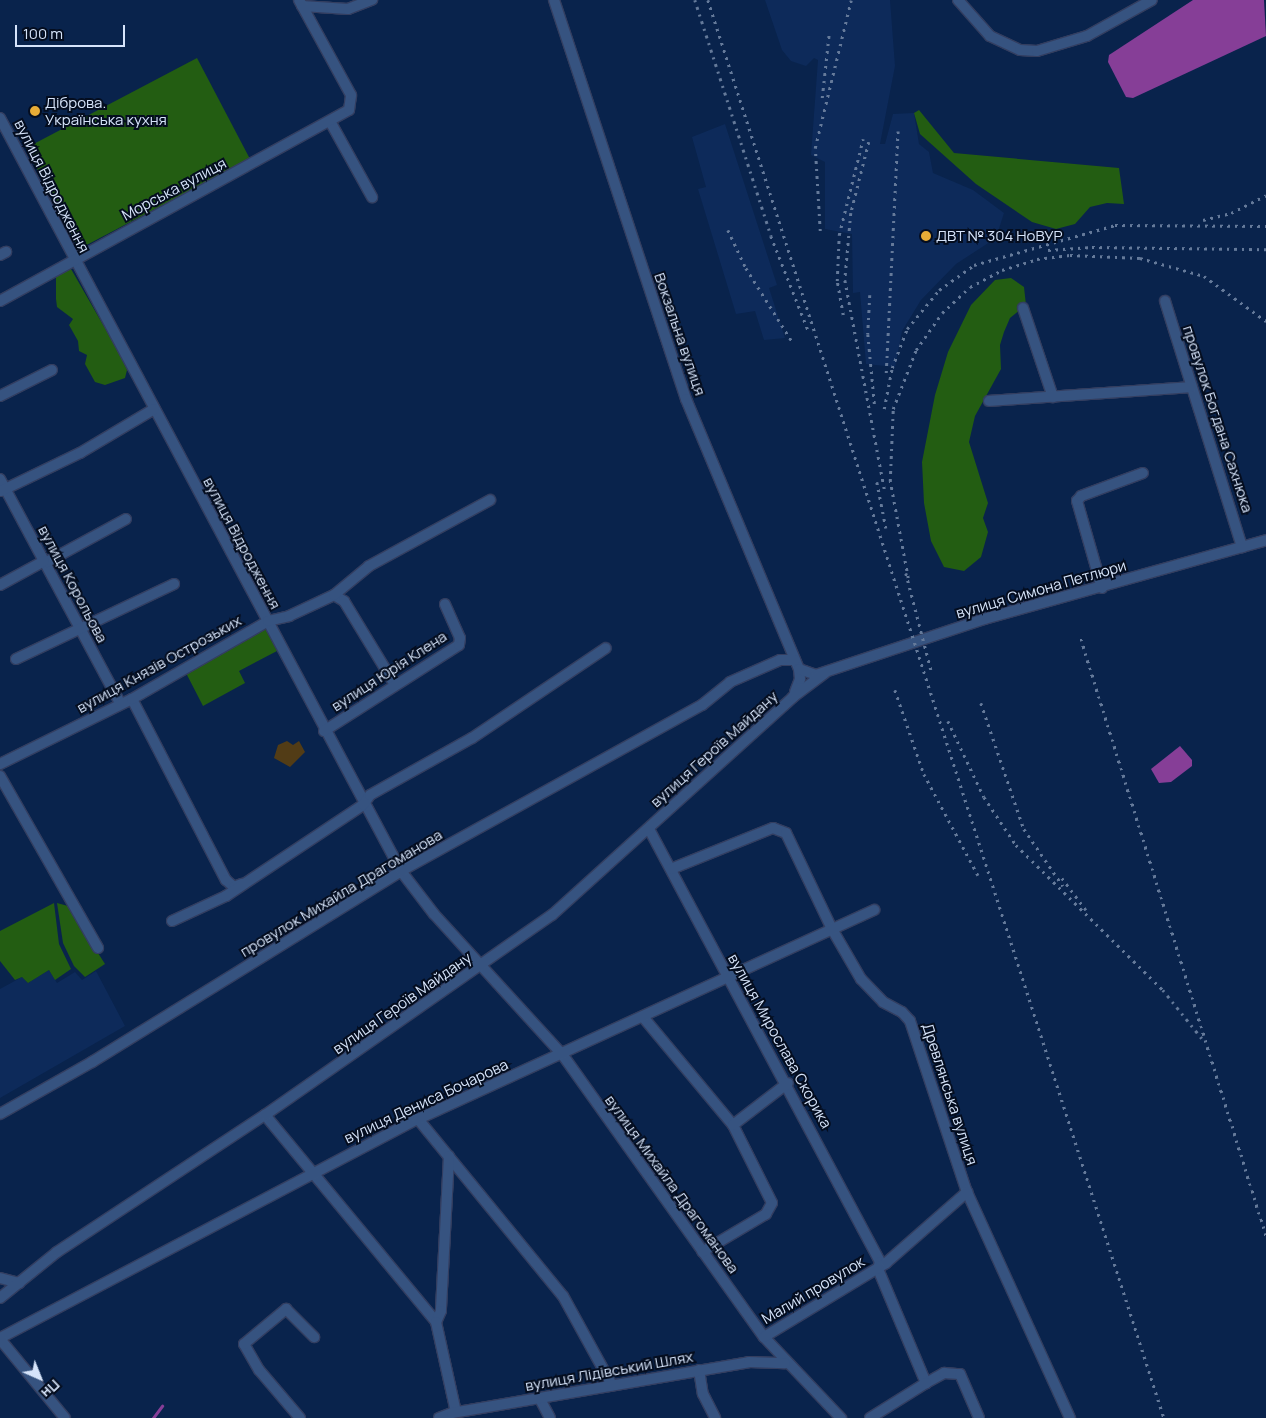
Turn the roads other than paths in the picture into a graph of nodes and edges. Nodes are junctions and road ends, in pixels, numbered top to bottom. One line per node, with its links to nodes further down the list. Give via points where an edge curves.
1 (372, 0): 5 (street, via 348,9)
2 (554, 0): 36 (street, Вокзальна вулиця, via 686,399)
3 (958, 0): 4 (street, via 990,36 1020,50 1037,51 1088,36)
4 (1152, 0)
5 (300, 3): 7 (street, Морська вулиця, via 350,95 349,110)
6 (0, 118): 9 (street, вулиця Відродження)
7 (331, 123): 8 (street); 9 (street, Морська вулиця)
8 (372, 197)
9 (74, 260): 10 (street, Морська вулиця); 18 (street, вулиця Відродження)
10 (0, 301)
11 (1165, 301): 14 (street, провулок Богдана Сахнюка)
12 (1023, 308): 16 (street)
13 (52, 370): 15 (street)
14 (1192, 388): 16 (street); 25 (street, провулок Богдана Сахнюка)
15 (0, 396)
16 (1053, 397): 17 (street)
17 (989, 401)
18 (154, 410): 21 (street, via 80,453); 32 (street, вулиця Відродження)
19 (1144, 473): 29 (street, via 1081,496 1077,501)
20 (0, 478): 21 (street, вулиця Корольова)
21 (2, 490): 26 (street, вулиця Корольова)
22 (490, 500): 30 (street, вулиця Князів Острозьких, via 369,566)
23 (126, 519): 26 (street)
24 (1266, 540): 25 (street, вулиця Симона Петлюри)
25 (1242, 546): 29 (street, вулиця Симона Петлюри)
26 (45, 562): 28 (street); 33 (street, вулиця Корольова)
27 (174, 584): 33 (street)
28 (0, 585)
29 (1102, 588): 37 (street, вулиця Симона Петлюри, via 984,619)
30 (334, 595): 32 (street, вулиця Князів Острозьких, via 289,616); 38 (street, via 344,601)
31 (444, 604): 38 (street, вулиця Юрія Клена, via 460,638 459,645)
32 (268, 621): 40 (street, вулиця Князів Острозьких); 42 (street, вулиця Відродження)
33 (80, 628): 35 (street); 41 (street, вулиця Корольова)
34 (606, 648): 45 (street, via 472,738 370,795)
35 (16, 660)
36 (797, 664): 37 (street, провулок Михайла Драгоманова, via 806,675); 39 (street, via 800,679); 48 (street, провулок Михайла Драгоманова, via 780,660 742,676 702,705)
37 (825, 673): 39 (street, вулиця Героїв Майдану)
38 (394, 685): 42 (street, вулиця Юрія Клена)
39 (793, 697): 46 (street, вулиця Героїв Майдану)
40 (132, 698): 41 (street, вулиця Князів Острозьких); 49 (street, via 226,880 234,887)
41 (120, 703): 43 (street, вулиця Князів Острозьких)
42 (324, 731): 45 (street, вулиця Відродження)
43 (0, 764)
44 (0, 776): 53 (street)
45 (363, 805): 48 (street, вулиця Відродження); 49 (street)
46 (649, 829): 47 (street, вулиця Мирослава Скорика); 54 (street, вулиця Героїв Майдану, via 552,915)
47 (671, 869): 52 (street, Древлянська вулиця, via 773,828 781,828 792,844); 55 (street, вулиця Мирослава Скорика)
48 (400, 872): 54 (street, вулиця Відродження, via 434,914); 59 (street, провулок Михайла Драгоманова, via 106,1054)
49 (243, 884): 51 (street)
50 (874, 910): 52 (street, вулиця Дениса Бочарова)
51 (172, 921)
52 (832, 929): 55 (street, вулиця Дениса Бочарова); 65 (street, Древлянська вулиця, via 861,979 883,1002 908,1017)
53 (98, 948)
54 (483, 965): 57 (street, вулиця Михайла Драгоманова); 60 (street, вулиця Героїв Майдану)
55 (726, 977): 56 (street, вулиця Дениса Бочарова); 58 (street, вулиця Мирослава Скорика)
56 (643, 1017): 57 (street, вулиця Дениса Бочарова); 62 (street)
57 (562, 1054): 61 (street, вулиця Дениса Бочарова); 66 (street, вулиця Михайла Драгоманова)
58 (788, 1083): 62 (street); 67 (street, вулиця Мирослава Скорика, via 880,1262)
59 (0, 1114)
60 (265, 1115): 64 (street); 69 (street, вулиця Героїв Майдану, via 57,1252)
61 (418, 1120): 63 (street); 64 (street, вулиця Дениса Бочарова)
62 (733, 1125): 66 (street, via 772,1209)
63 (449, 1156): 71 (street, via 441,1312); 78 (street, via 562,1296)
64 (310, 1173): 71 (street); 74 (street, вулиця Дениса Бочарова)
65 (967, 1192): 67 (street, Малий провулок); 89 (street, Древлянська вулиця)
66 (702, 1252): 73 (street, вулиця Михайла Драгоманова)
67 (878, 1269): 73 (street, Малий провулок); 77 (street, Малий провулок)
68 (0, 1278): 69 (street)
69 (19, 1282): 70 (street, вулиця Героїв Майдану)
70 (0, 1298)
71 (436, 1322): 80 (street)
72 (314, 1337): 82 (street, via 286,1310 244,1344 259,1370)
73 (764, 1337): 75 (street, вулиця Михайла Драгоманова)
74 (0, 1339): 81 (street)
75 (785, 1363): 76 (street, вулиця Лідівський Шлях, via 765,1360); 86 (street, вулиця Михайла Драгоманова)
76 (699, 1370): 78 (street, вулиця Лідівський Шлях); 85 (street, via 703,1394)
77 (926, 1383): 87 (street); 88 (street, via 944,1373 960,1374)
78 (612, 1385): 79 (street, вулиця Лідівський Шлях)
79 (540, 1399): 80 (street, вулиця Лідівський Шлях); 84 (street)
80 (456, 1412): 83 (street, вулиця Лідівський Шлях)
81 (65, 1418)
82 (300, 1418)
83 (439, 1418)
84 (550, 1418)
85 (715, 1418)
86 (841, 1418)
87 (870, 1418)
88 (980, 1418)
89 (1070, 1418)

